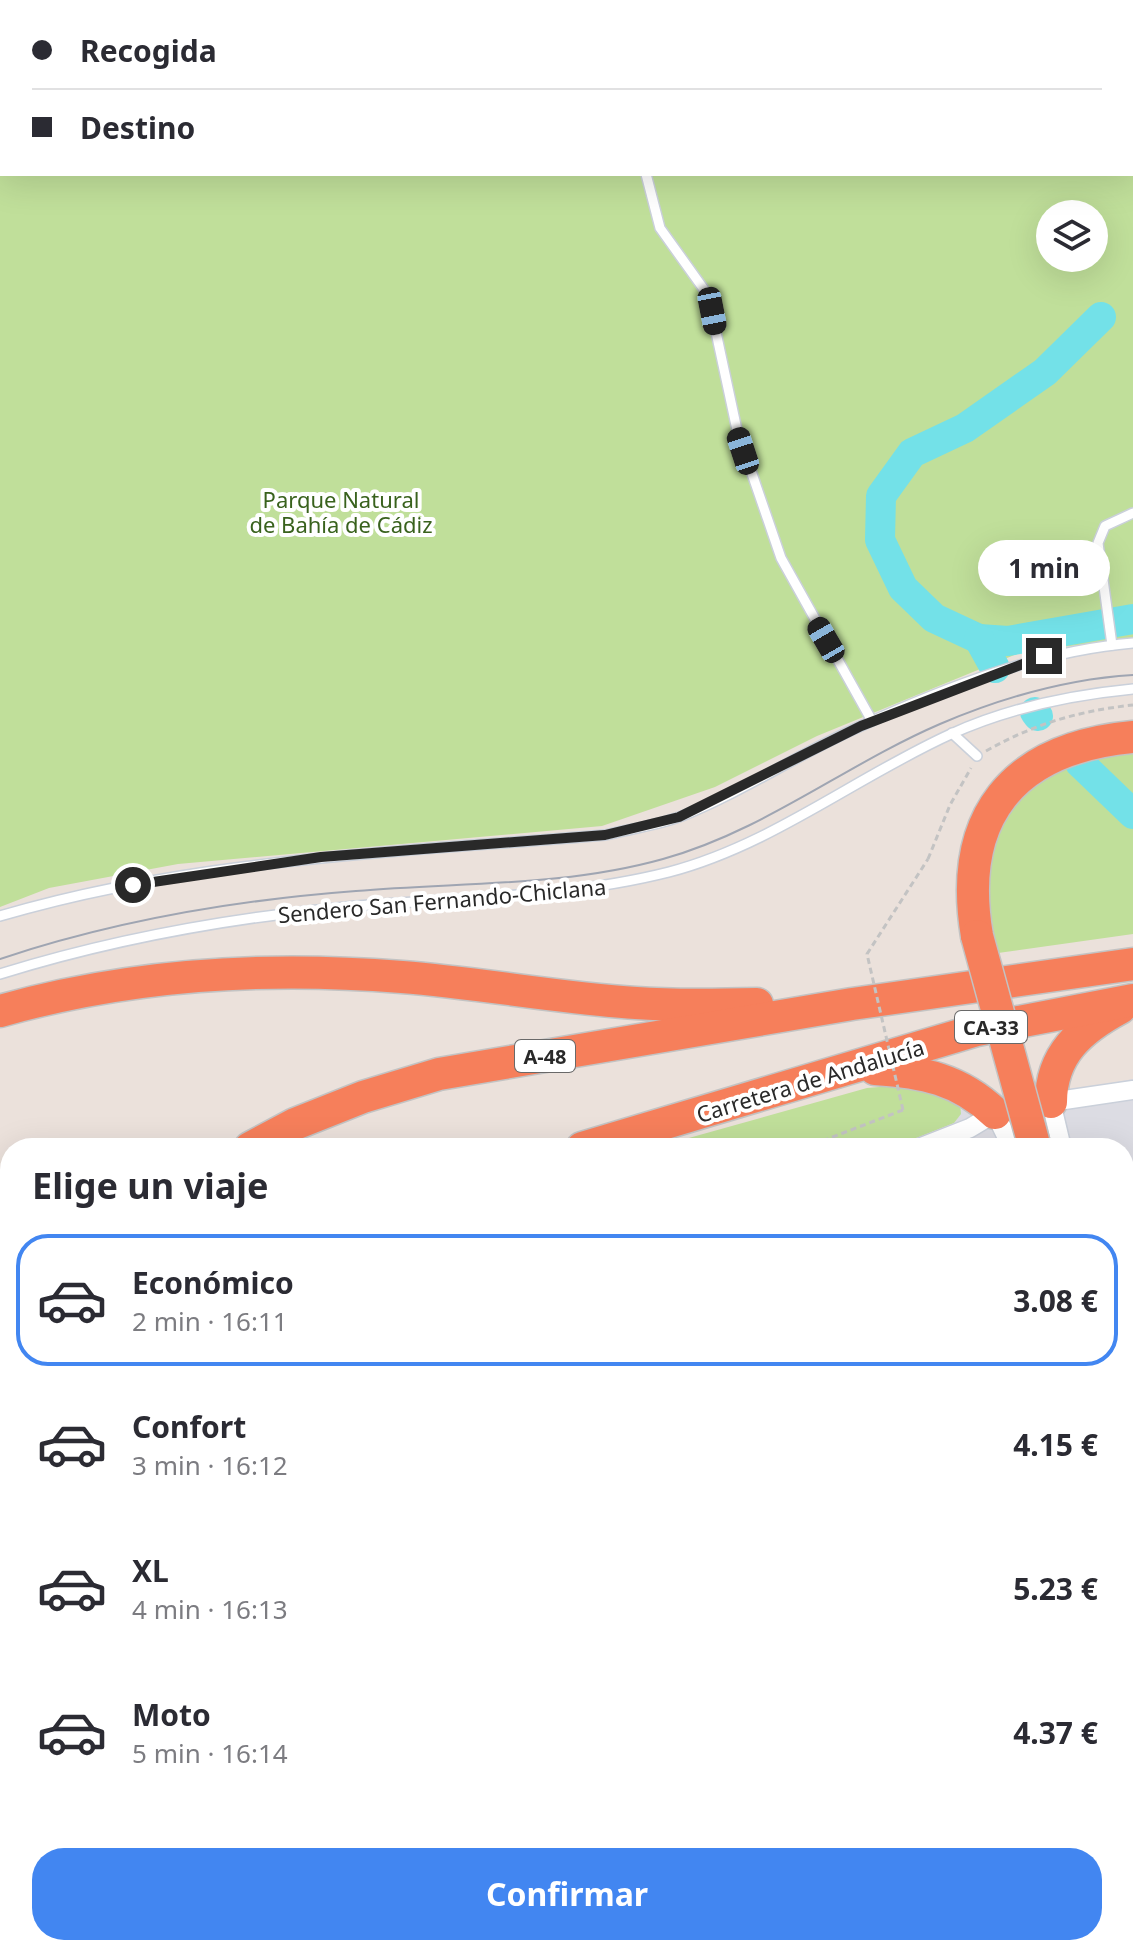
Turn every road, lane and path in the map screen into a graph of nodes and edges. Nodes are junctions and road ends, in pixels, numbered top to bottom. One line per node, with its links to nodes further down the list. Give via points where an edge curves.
1 (647, 176): 7 (lane, via 660,228 708,295 737,430 781,558)
2 (1133, 513): 4 (lane, via 1105,526 1098,543)
3 (1133, 643): 4 (lane)
4 (1112, 645): 7 (lane, via 1044,656)
5 (1133, 689): 8 (lane, Sendero San Fernando-Chiclana, via 1023,708)
6 (1133, 705): 10 (path, via 1070,713 1023,730)
7 (872, 721): 11 (lane, via 679,817 605,835 246,866 54,900)
8 (952, 733): 10 (lane); 13 (lane, Sendero San Fernando-Chiclana, via 788,824 673,871 599,888 251,918 111,944)
9 (1133, 737): 26 (highway, bridge, via 1075,746 1032,767 998,803 979,836 971,864 977,936)
10 (977, 756): 23 (path, bridge, via 928,859 867,954 903,1110)
11 (0, 916)
12 (1133, 964): 15 (highway, CA-33)
13 (0, 974)
14 (1133, 1001): 17 (highway, Carretera de Andalucía / CA-33, via 977,1030); 19 (highway, via 1074,1039 1061,1056)
15 (852, 1004): 16 (highway, via 638,1003 305,972 132,983); 21 (highway, A-48, via 439,1074 363,1097)
16 (0, 1011)
17 (852, 1068): 20 (highway, via 941,1077); 22 (highway, Carretera de Andalucía / CA-33)
18 (1133, 1090): 19 (street)
19 (1051, 1102): 27 (street)
20 (995, 1113): 24 (street); 25 (street)
21 (269, 1138)
22 (616, 1138)
23 (830, 1138)
24 (944, 1138)
25 (1007, 1138)
26 (1032, 1138)
27 (1060, 1138)

